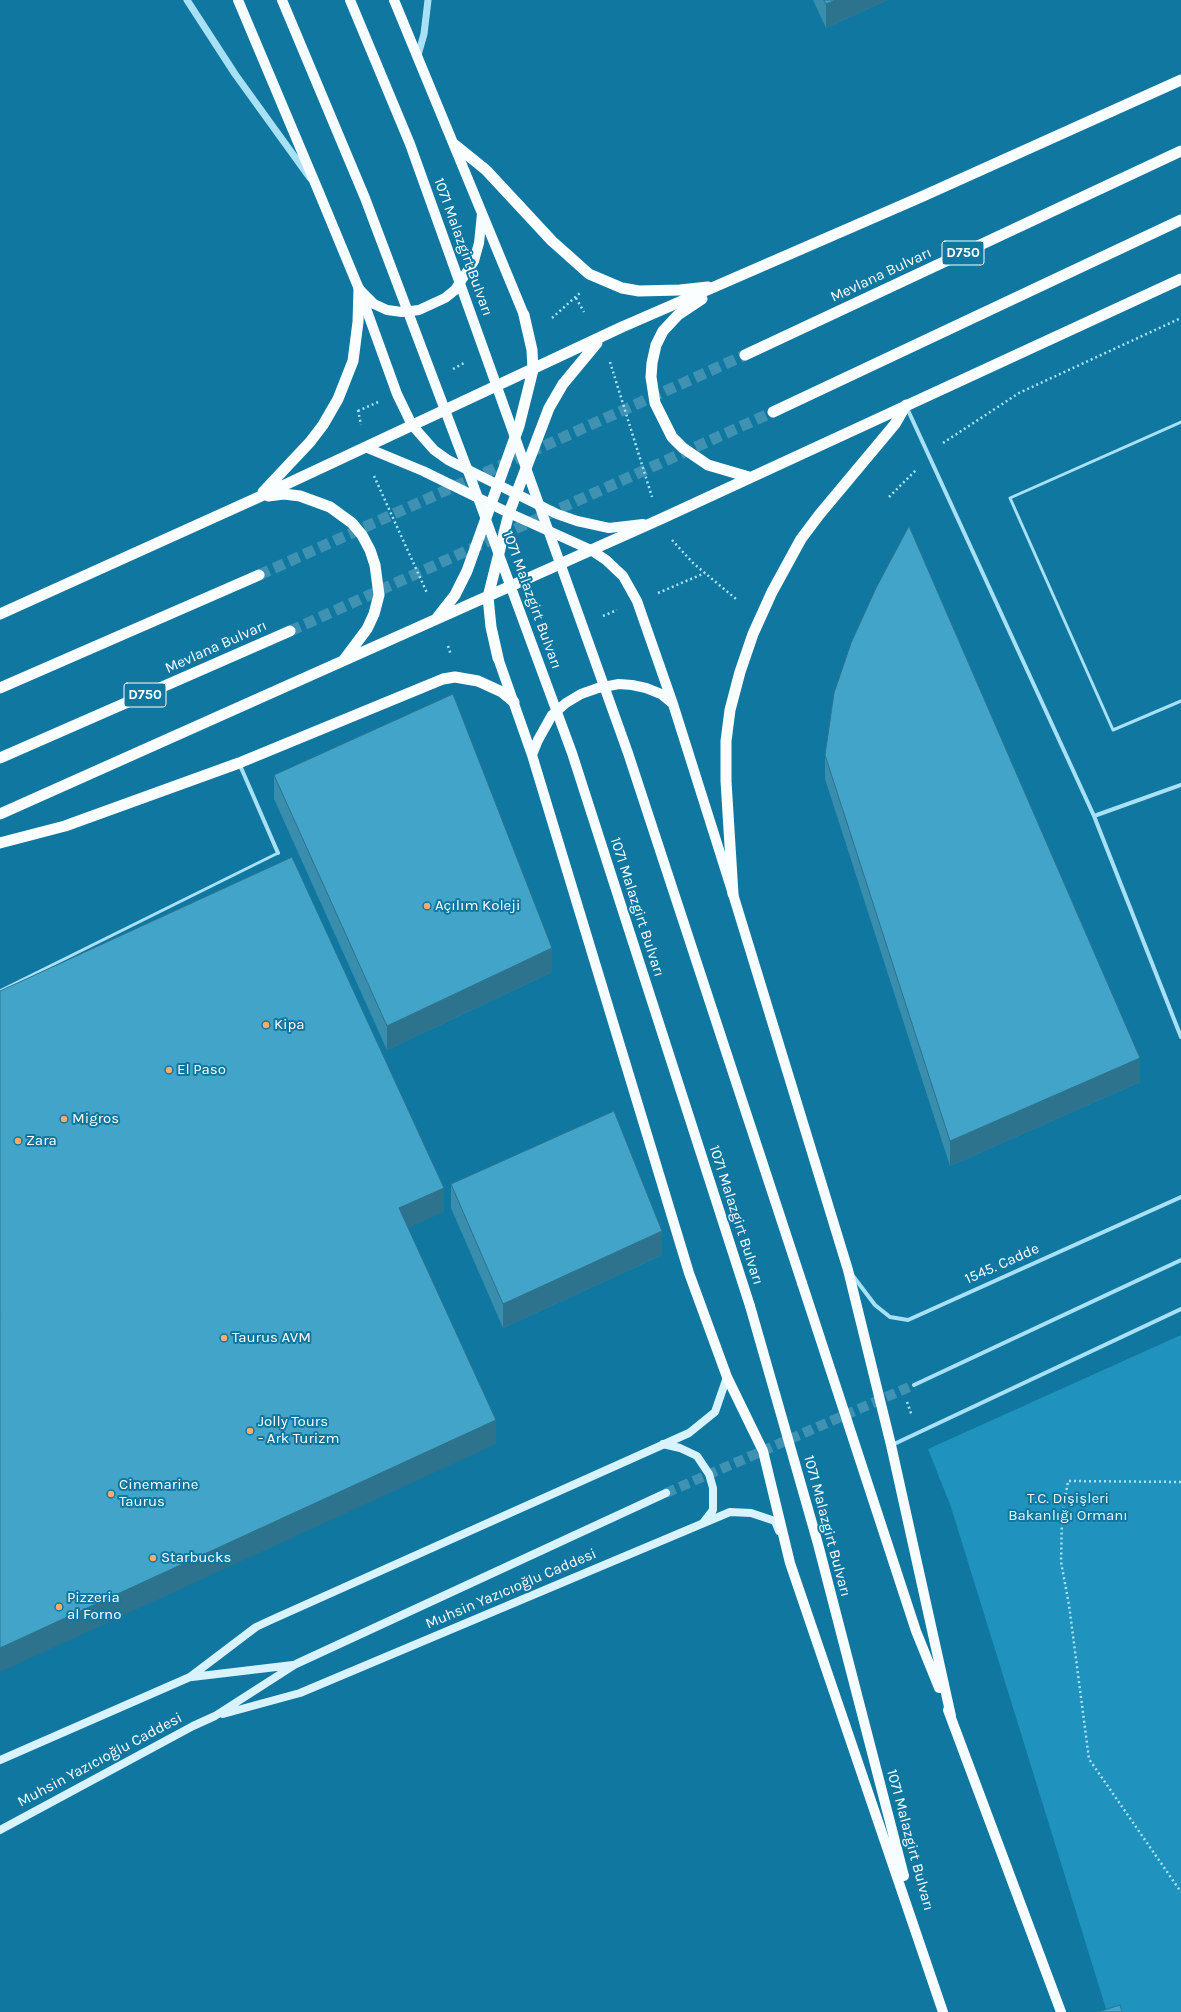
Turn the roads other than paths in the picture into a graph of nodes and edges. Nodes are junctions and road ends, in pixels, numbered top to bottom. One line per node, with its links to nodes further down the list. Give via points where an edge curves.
1 (187, 0): 11 (street, via 235,74)
2 (238, 0): 11 (main road)
3 (282, 0): 73 (main road, 1071 Malazgirt Bulvarı, bridge, via 365,198 572,753 750,1306 818,1544)
4 (350, 0): 70 (main road, 1071 Malazgirt Bulvarı, bridge, via 415,158 628,753 916,1631)
5 (394, 0): 7 (main road, 1071 Malazgirt Bulvarı)
6 (428, 0): 7 (street, via 424,34)
7 (418, 55): 9 (main road, 1071 Malazgirt Bulvarı)
8 (1181, 80): 15 (highway)
9 (455, 145): 12 (main road, 1071 Malazgirt Bulvarı); 15 (highway, via 486,170 552,241 589,274 622,288 639,291)
10 (1181, 151): 19 (highway, Mevlana Bulvarı / D750)
11 (318, 190): 16 (main road)
12 (482, 212): 16 (main road, via 474,262 455,290 445,298 419,310 402,312 387,310 374,304); 17 (main road, 1071 Malazgirt Bulvarı)
13 (1181, 220): 22 (highway)
14 (1181, 279): 21 (highway)
15 (721, 286): 18 (highway); 26 (highway, via 678,315 663,331 652,362 652,390 661,419 672,437 683,448 708,465)
16 (359, 289): 24 (main road, via 397,394); 29 (highway, via 353,361 338,399 310,442)
17 (524, 315): 20 (highway, via 532,350)
18 (601, 338): 20 (highway); 28 (highway, via 575,369 549,408)
19 (745, 355)
20 (533, 370): 24 (highway); 27 (highway, via 519,426)
21 (906, 406): 26 (highway); 50 (street); 53 (highway, via 895,424 801,539 753,634 732,702 726,740 726,781)
22 (773, 412)
23 (1181, 422): 42 (lane, via 1010,498 1113,730)
24 (412, 425): 25 (highway); 27 (main road, via 434,450)
25 (365, 447): 29 (highway); 30 (main road, 1071 Malazgirt Bulvarı, via 423,471)
26 (749, 477): 32 (highway)
27 (497, 486): 28 (main road); 30 (highway)
28 (516, 495): 31 (highway); 32 (main road, via 557,514 608,528 633,526)
29 (259, 497): 36 (highway); 40 (highway, via 284,494 300,496 330,507 352,523 370,550 378,580 379,595 376,608 367,629)
30 (490, 504): 31 (main road, 1071 Malazgirt Bulvarı); 37 (highway, via 468,572)
31 (509, 514): 33 (main road, 1071 Malazgirt Bulvarı); 35 (highway)
32 (663, 518): 33 (highway)
33 (591, 550): 35 (highway); 44 (main road, 1071 Malazgirt Bulvarı, via 623,576 637,601)
34 (259, 575): 41 (highway)
35 (488, 597): 37 (highway); 39 (highway)
36 (0, 614)
37 (436, 620): 40 (highway)
38 (290, 631): 46 (highway, Mevlana Bulvarı / D750)
39 (498, 658): 43 (main road, 1071 Malazgirt Bulvarı)
40 (341, 663): 49 (highway)
41 (0, 688)
42 (1181, 701)
43 (514, 702): 45 (main road, 1071 Malazgirt Bulvarı); 47 (highway, via 502,692 478,681 455,677 443,679)
44 (673, 704): 45 (main road, via 661,694 632,685 619,684 581,694 552,715); 53 (main road, 1071 Malazgirt Bulvarı)
45 (532, 755): 60 (main road, 1071 Malazgirt Bulvarı, via 689,1273)
46 (0, 758)
47 (239, 763): 51 (highway, via 65,826); 52 (street)
48 (1181, 785): 50 (street)
49 (0, 814)
50 (1094, 816): 55 (street)
51 (0, 843)
52 (278, 853): 54 (lane)
53 (734, 894): 58 (main road, 1071 Malazgirt Bulvarı)
54 (0, 991)
55 (1181, 1037)
56 (1181, 1197): 58 (street, 1545. Cadde, via 908,1320 890,1317 875,1305)
57 (1181, 1260): 61 (street)
58 (848, 1270): 63 (main road, 1071 Malazgirt Bulvarı)
59 (1181, 1309): 63 (street)
60 (727, 1377): 62 (main road, Muhsin Yazıcıoğlu Caddesi, via 715,1412 690,1433); 66 (main road, 1071 Malazgirt Bulvarı, via 763,1451)
61 (914, 1385)
62 (663, 1444): 65 (main road, via 697,1456 709,1474 713,1510); 68 (main road, Muhsin Yazıcıoğlu Caddesi, via 256,1627)
63 (891, 1445): 70 (main road, 1071 Malazgirt Bulvarı)
64 (666, 1493): 67 (main road, Muhsin Yazıcıoğlu Caddesi)
65 (702, 1524): 66 (main road, Muhsin Yazıcıoğlu Caddesi, via 730,1512 751,1513 775,1521); 69 (main road, Muhsin Yazıcıoğlu Caddesi, via 300,1693)
66 (790, 1563): 73 (main road, 1071 Malazgirt Bulvarı)
67 (296, 1664): 68 (main road, Muhsin Yazıcıoğlu Caddesi); 69 (main road, Muhsin Yazıcıoğlu Caddesi)
68 (190, 1677): 71 (main road, Muhsin Yazıcıoğlu Caddesi)
69 (215, 1716): 72 (main road, Muhsin Yazıcıoğlu Caddesi)
70 (950, 1716): 75 (main road, 1071 Malazgirt Bulvarı)
71 (0, 1760)
72 (0, 1830)
73 (924, 1953): 74 (main road, 1071 Malazgirt Bulvarı)
74 (943, 2012)
75 (1061, 2012)

